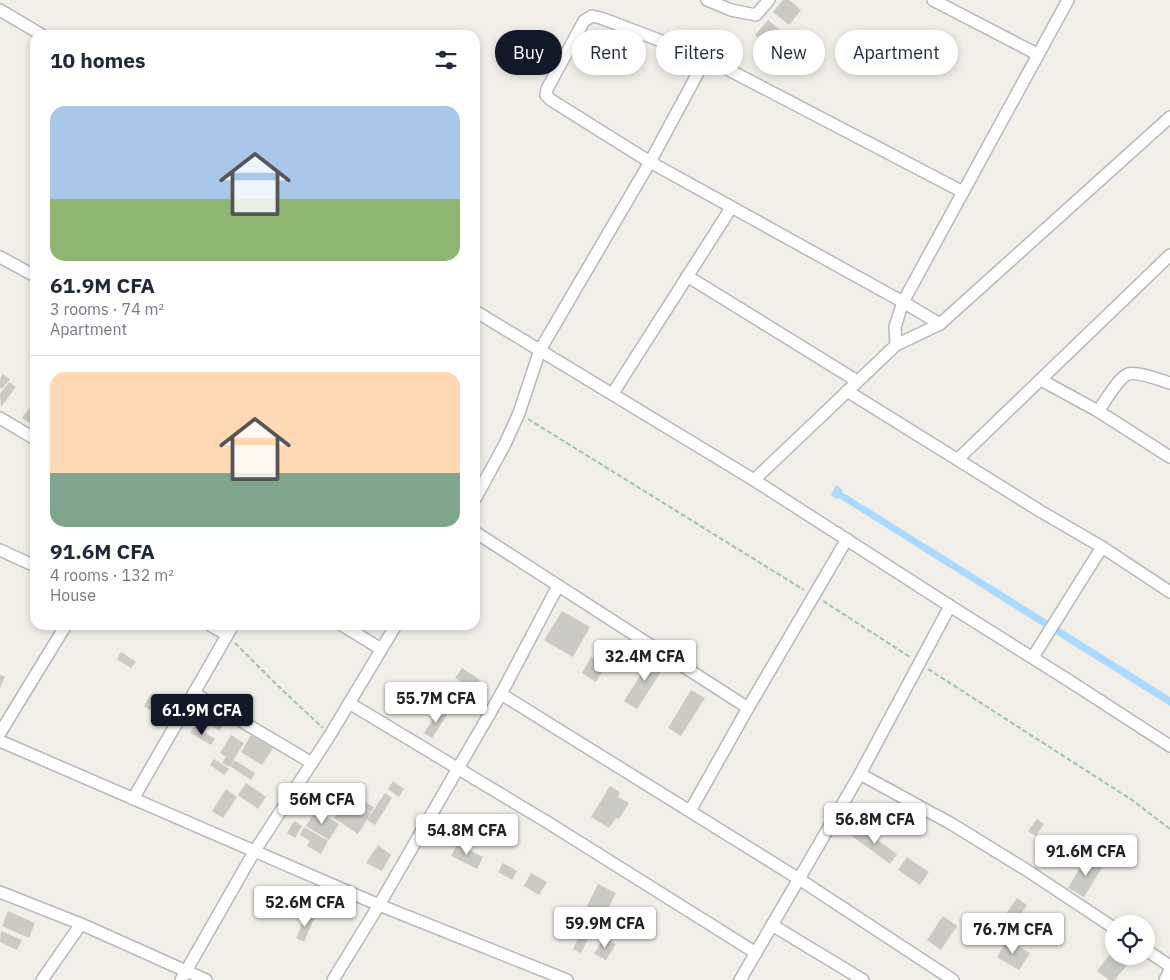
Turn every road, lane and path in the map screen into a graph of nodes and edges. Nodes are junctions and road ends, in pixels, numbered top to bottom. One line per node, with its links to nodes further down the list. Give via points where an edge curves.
1 (707, 0): 2 (street, via 731,10 756,15)
2 (769, 0)
3 (933, 0): 8 (street)
4 (1068, 0): 8 (street)
5 (0, 10): 6 (street)
6 (34, 30)
7 (656, 39): 12 (street, via 592,16 579,29 546,95)
8 (1037, 54): 13 (street)
9 (697, 75): 12 (street)
10 (741, 75): 13 (street)
11 (1170, 117): 21 (street)
12 (650, 162): 14 (street); 23 (street)
13 (963, 192): 19 (street)
14 (731, 208): 18 (street); 19 (street)
15 (1170, 255): 24 (street)
16 (0, 257): 17 (street)
17 (30, 272)
18 (687, 276): 25 (street); 28 (street)
19 (903, 302): 21 (street); 22 (street, via 895,327)
20 (480, 314): 23 (street)
21 (940, 324): 22 (street)
22 (896, 345): 25 (street)
23 (540, 350): 28 (street); 30 (street)
24 (1041, 380): 29 (street); 34 (street)
25 (858, 381): 27 (street)
26 (1170, 383): 29 (street, via 1129,374 1122,378)
27 (847, 390): 34 (street); 35 (street)
28 (613, 393): 35 (street)
29 (1098, 411): 33 (street)
30 (519, 413): 36 (street); 44 (path)
31 (0, 418): 32 (street)
32 (30, 436)
33 (1170, 457)
34 (958, 459): 39 (street)
35 (754, 480): 38 (street)
36 (480, 490)
37 (480, 535): 42 (street)
38 (846, 539): 44 (street); 45 (street)
39 (1102, 547): 43 (street); 51 (street)
40 (0, 550): 41 (street)
41 (30, 564)
42 (558, 586): 54 (street); 56 (street)
43 (1170, 592)
44 (813, 595): 52 (path); 56 (street)
45 (950, 606): 51 (street); 52 (street)
46 (63, 630): 57 (street)
47 (230, 630): 53 (street); 58 (path, via 277,685)
48 (350, 630): 50 (street)
49 (393, 630): 50 (street)
50 (381, 648): 55 (street)
51 (1033, 657): 60 (street)
52 (920, 664): 63 (street); 66 (path, via 1132,800)
53 (194, 693): 61 (street); 64 (street)
54 (501, 694): 62 (street); 65 (street)
55 (349, 703): 58 (street); 62 (street)
56 (748, 708): 65 (street)
57 (0, 733)
58 (330, 735): 61 (street)
59 (0, 741): 64 (street)
60 (1170, 746)
61 (312, 763): 67 (street)
62 (457, 768): 70 (street); 74 (street)
63 (860, 774): 68 (street); 71 (street, via 950,823)
64 (133, 799): 67 (street)
65 (690, 811): 68 (street)
66 (1170, 829)
67 (254, 852): 70 (street); 78 (street)
68 (799, 879): 73 (street); 85 (street)
69 (0, 892): 72 (street)
70 (379, 905): 81 (street); 82 (street)
71 (1105, 922)
72 (81, 924): 78 (street); 79 (street)
73 (772, 925): 74 (street); 84 (street)
74 (756, 953): 83 (street)
75 (1155, 956): 76 (street)
76 (1170, 966)
77 (1170, 970): 86 (street)
78 (183, 976): 80 (street)
79 (42, 980)
80 (206, 980)
81 (333, 980)
82 (566, 980)
83 (740, 980)
84 (863, 980)
85 (954, 980)
86 (1164, 980)

